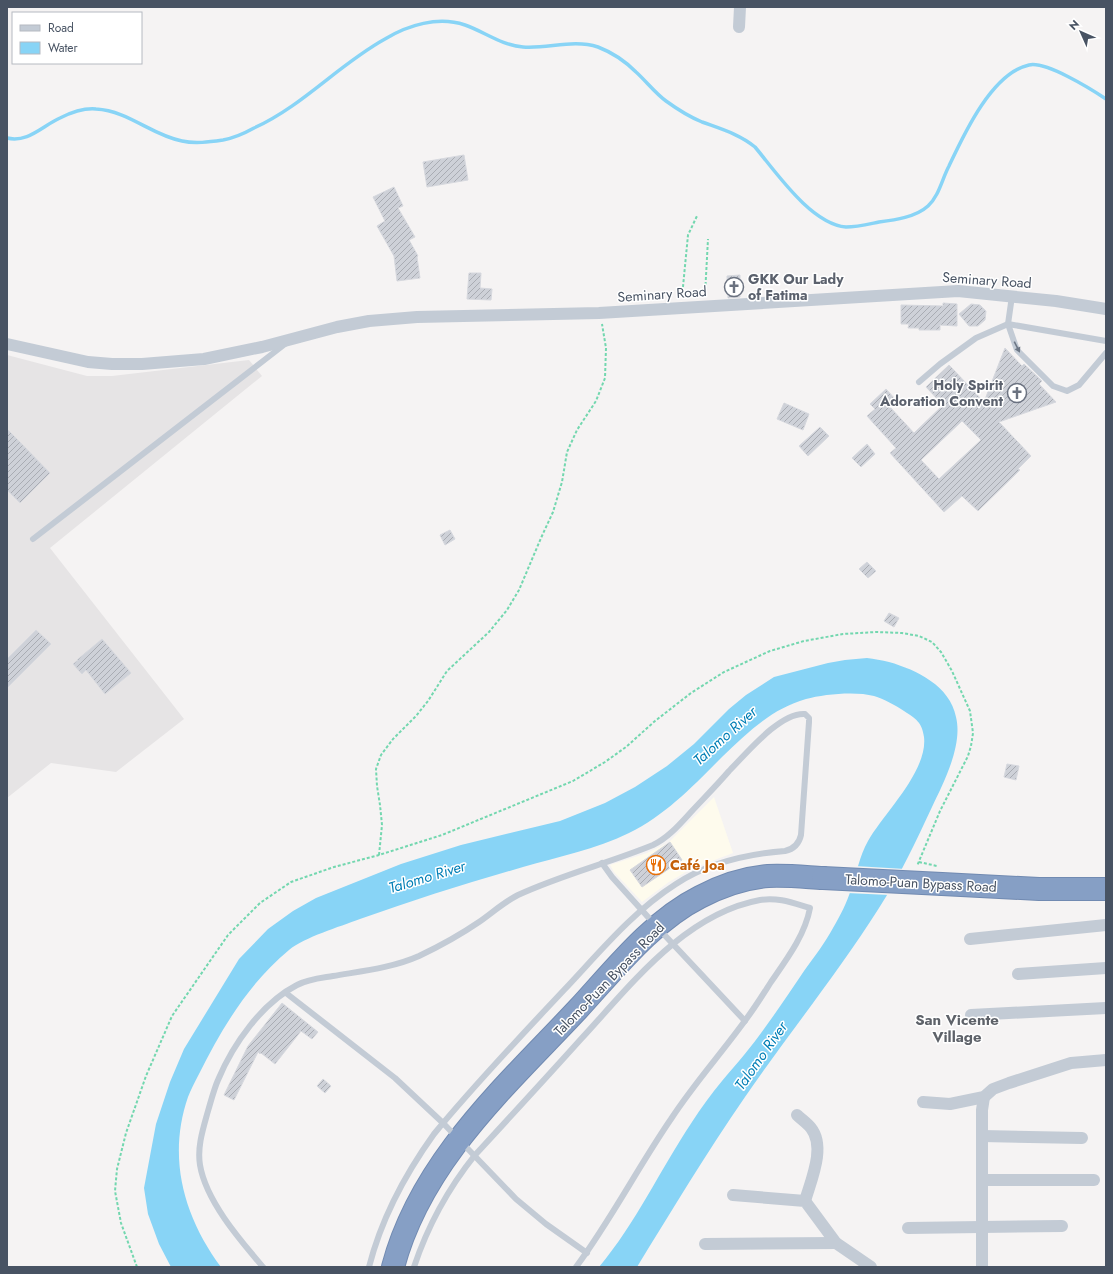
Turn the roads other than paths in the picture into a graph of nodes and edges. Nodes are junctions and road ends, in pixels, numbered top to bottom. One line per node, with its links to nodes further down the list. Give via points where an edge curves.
1 (740, 7): 2 (street)
2 (739, 27)
3 (1012, 296): 4 (street, Seminary Road); 5 (lane); 6 (street, Seminary Road, via 958,291 599,313 418,317 369,321)
4 (1106, 309)
5 (1008, 324): 7 (lane); 9 (lane, one-way to 9, via 1017,350 1053,386 1067,391 1079,385); 10 (lane, via 976,338)
6 (292, 339): 8 (street, Seminary Road, via 204,359 142,364 88,362); 11 (lane)
7 (1106, 341)
8 (7, 344)
9 (1106, 353)
10 (919, 382)
11 (33, 539)
12 (602, 863): 14 (lane); 14 (lane, via 656,844 665,838 765,734 786,719 803,713 808,716 801,835 796,846 791,850 722,862 676,883); 21 (lane, via 516,896 459,935 417,957 400,963 309,980)
13 (1106, 889): 16 (highway, Talomo-Puan Bypass Road, bridge, via 1039,889 941,875 823,878 767,876 721,888 699,897)
14 (641, 909): 16 (lane); 29 (lane, via 521,1035)
15 (1106, 925): 17 (street)
16 (657, 927): 18 (lane); 32 (highway, Talomo-Puan Bypass Road, via 626,956)
17 (970, 939)
18 (673, 944): 24 (lane); 24 (lane, via 704,921 760,900 775,899 810,908 808,920 797,941); 33 (lane, via 625,992)
19 (1106, 968): 20 (street)
20 (1018, 974)
21 (286, 993): 29 (lane, via 395,1078); 44 (lane, via 256,1020 229,1057 217,1081 199,1147 200,1166 212,1198 232,1230)
22 (1106, 1008): 23 (street)
23 (971, 1015)
24 (745, 1021): 43 (lane, via 671,1119)
25 (1106, 1060): 26 (street, via 1071,1063 992,1089)
26 (984, 1097): 27 (street, via 950,1104); 30 (street)
27 (923, 1102)
28 (797, 1115): 37 (street, via 811,1128 818,1146 818,1157)
29 (443, 1123): 32 (lane); 45 (lane, via 424,1147 402,1186)
30 (982, 1136): 31 (street); 34 (street)
31 (1082, 1138)
32 (459, 1139): 33 (lane); 46 (highway, Talomo-Puan Bypass Road, via 424,1190 402,1238)
33 (475, 1156): 43 (lane, via 532,1213); 47 (lane, via 441,1204)
34 (982, 1180): 35 (street); 39 (street)
35 (1094, 1180)
36 (733, 1195): 37 (street)
37 (805, 1201): 41 (street)
38 (1062, 1226): 39 (street)
39 (982, 1227): 40 (street); 50 (street)
40 (908, 1228)
41 (836, 1243): 42 (street); 49 (street)
42 (705, 1244)
43 (587, 1253): 48 (lane)
44 (263, 1267)
45 (369, 1267)
46 (393, 1267)
47 (414, 1267)
48 (576, 1267)
49 (871, 1267)
50 (982, 1267)

